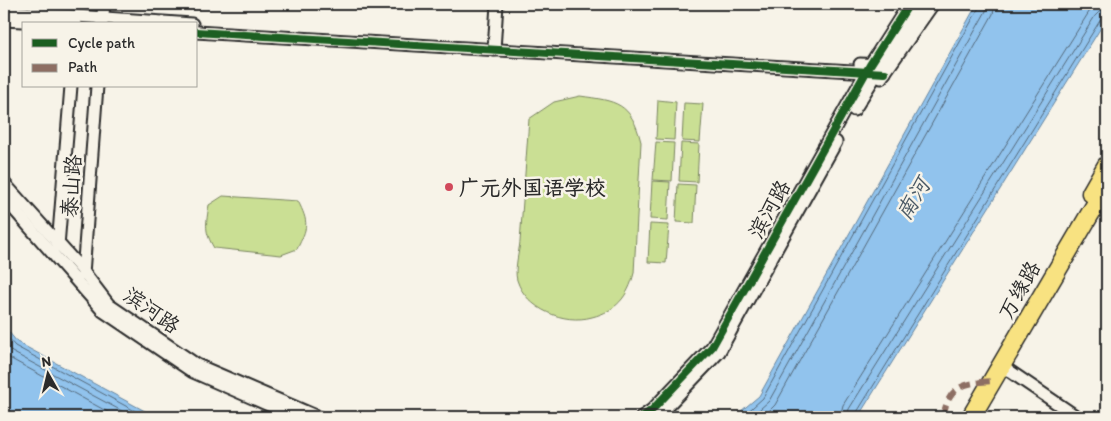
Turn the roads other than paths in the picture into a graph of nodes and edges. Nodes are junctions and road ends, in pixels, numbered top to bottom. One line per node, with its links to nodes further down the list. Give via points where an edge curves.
1 (77, 4): 9 (street)
2 (104, 4): 10 (street)
3 (497, 4): 14 (street)
4 (909, 4): 15 (street, 滨河路)
5 (920, 4): 15 (street, 滨河路)
6 (934, 4): 15 (street, via 904,48)
7 (4, 11): 9 (street)
8 (4, 20): 9 (street)
9 (76, 21): 10 (street)
10 (102, 21): 11 (street)
11 (132, 22)
12 (198, 24): 14 (street)
13 (198, 32): 14 (street)
14 (494, 47): 15 (street)
15 (875, 70): 31 (street, 滨河路, via 712,347); 32 (street, 滨河路, via 719,352)
16 (71, 88): 23 (street, 泰山路)
17 (97, 88): 26 (street, 泰山路)
18 (1107, 165): 25 (highway, via 1076,217)
19 (4, 183): 23 (street, 滨河路)
20 (1107, 185): 25 (highway, 万缘路)
21 (1107, 196): 28 (highway, 万缘路)
22 (4, 198): 24 (street, 滨河路)
23 (58, 242): 24 (street, 泰山路); 26 (street, 滨河路)
24 (57, 259): 27 (street, 滨河路)
25 (1058, 266): 33 (highway, 万缘路)
26 (83, 271): 27 (street, 泰山路); 30 (street, 滨河路, via 109,304 197,364)
27 (81, 288): 29 (street, 滨河路, via 103,311 193,372)
28 (1008, 370): 34 (highway, 万缘路); 35 (street)
29 (296, 417)
30 (318, 417)
31 (642, 417)
32 (657, 417)
33 (971, 417)
34 (980, 417)
35 (1077, 417)

